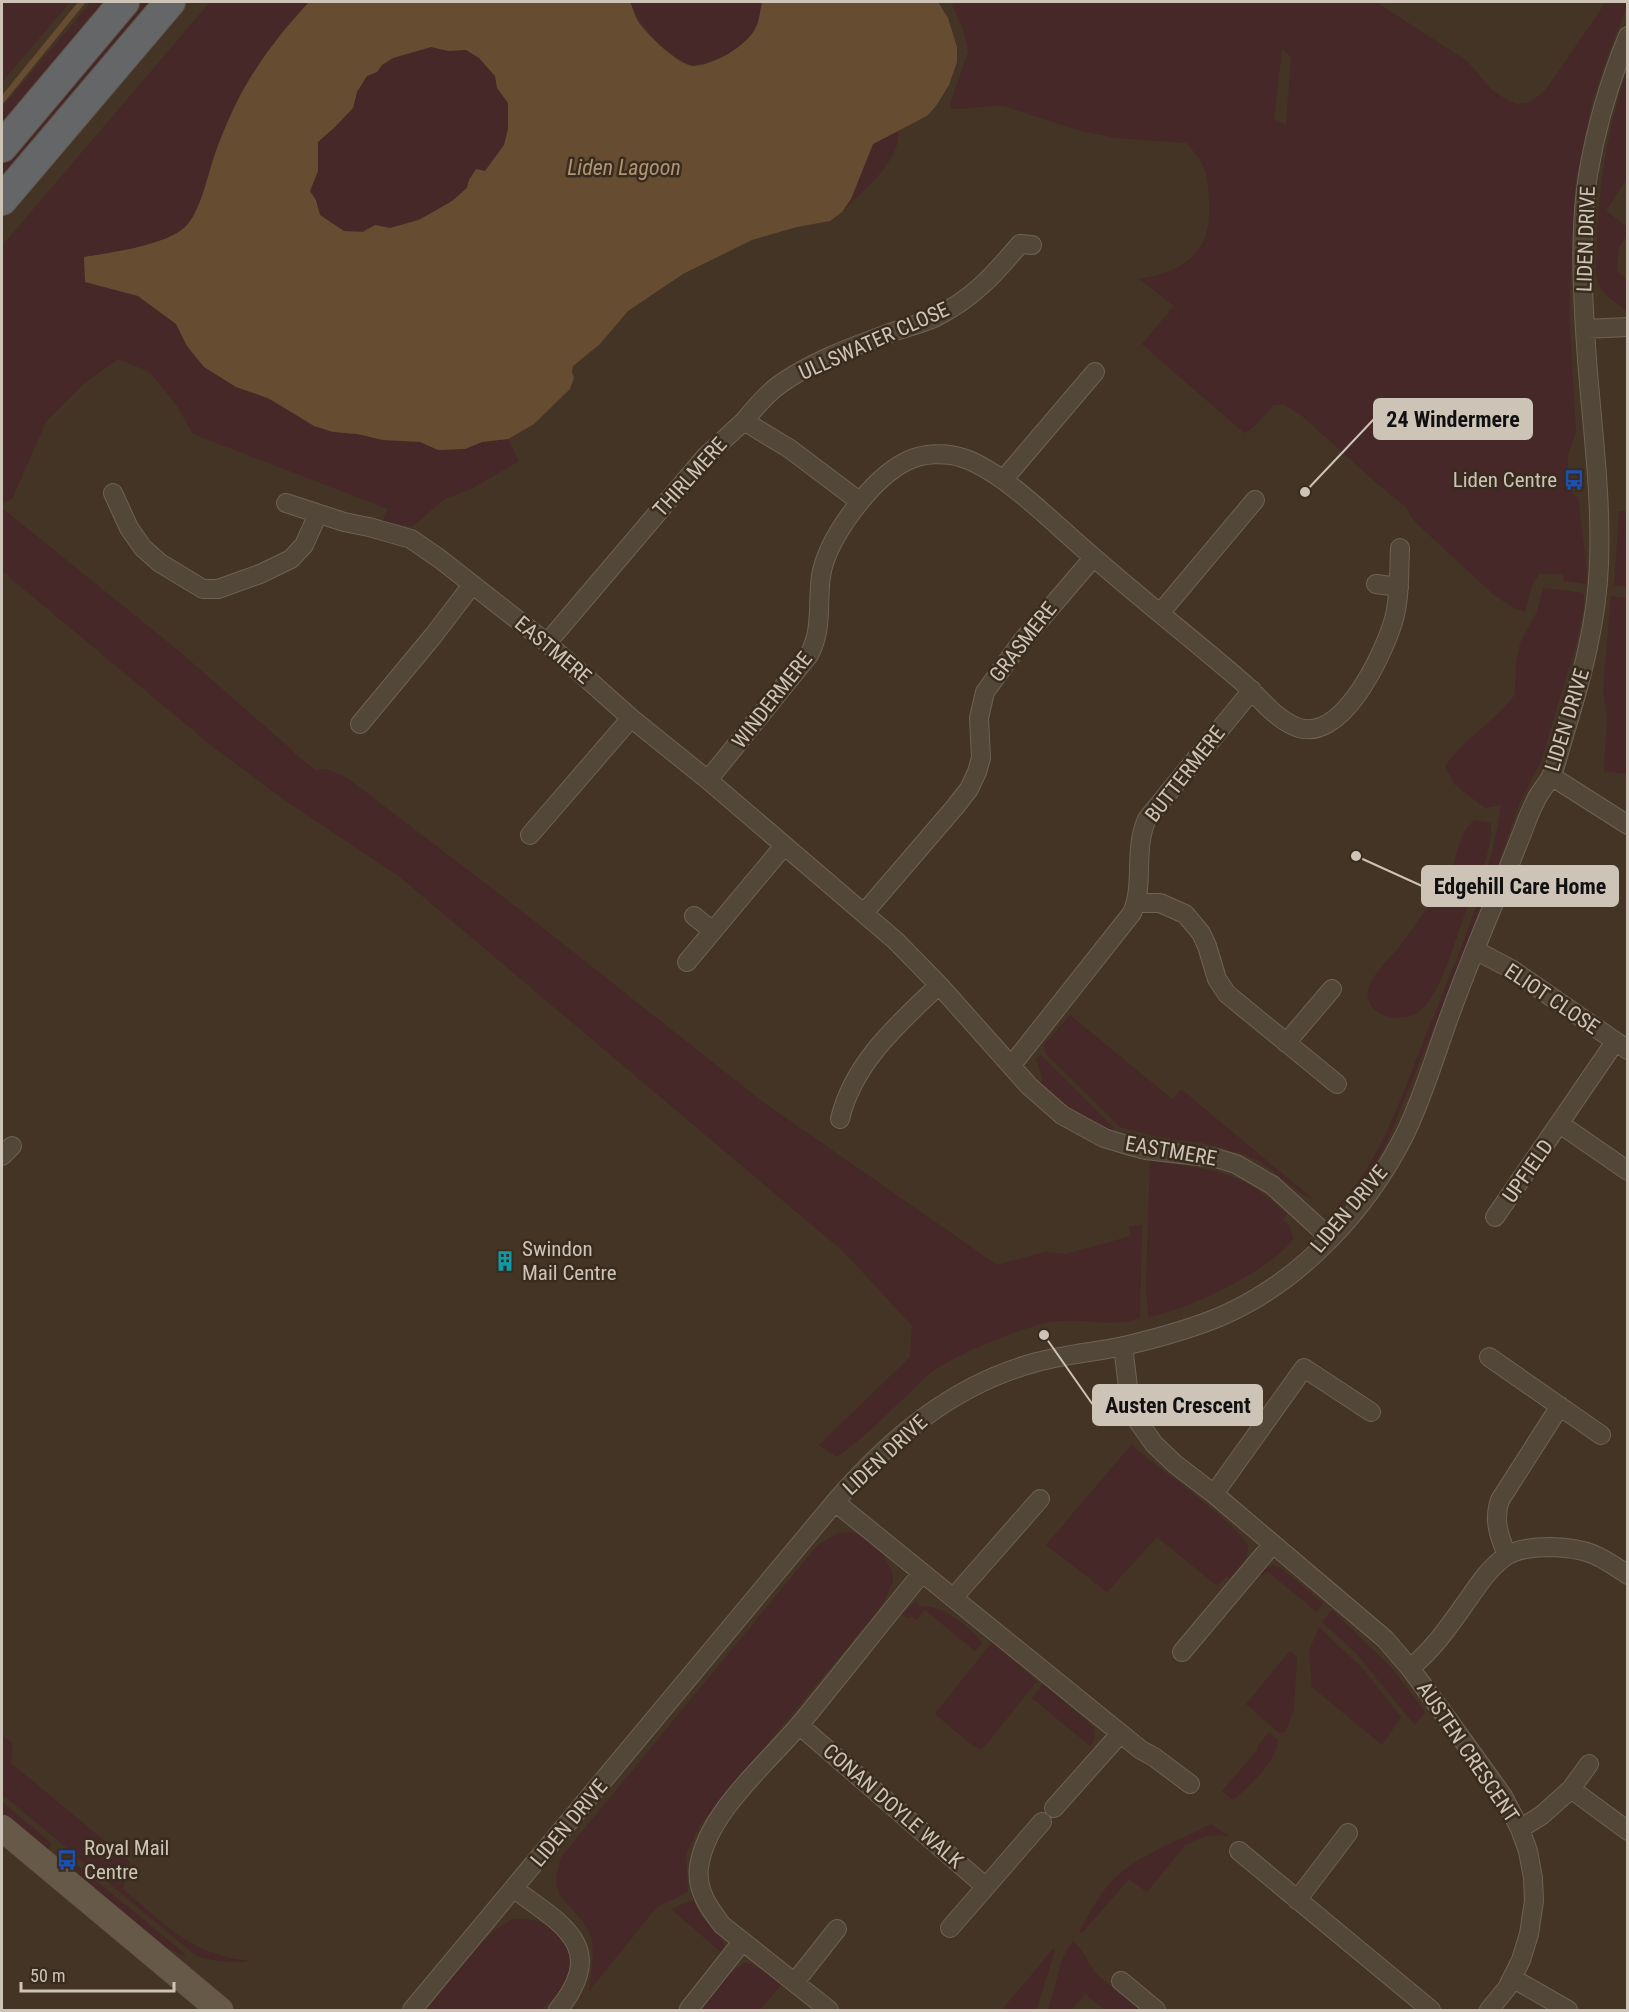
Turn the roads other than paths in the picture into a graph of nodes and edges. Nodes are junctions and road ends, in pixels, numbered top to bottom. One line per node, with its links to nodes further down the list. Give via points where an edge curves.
1 (124, 2): 4 (highway)
2 (170, 2): 5 (highway)
3 (1628, 36): 8 (street, LIDEN DRIVE, via 1605,101 1587,176)
4 (2, 147)
5 (2, 200)
6 (1032, 245): 10 (street, ULLSWATER CLOSE, via 1020,244 984,285 932,319 802,370 778,385)
7 (1628, 327): 8 (street)
8 (1585, 329): 27 (street, LIDEN DRIVE, via 1599,491 1599,566 1581,677)
9 (1095, 372): 11 (street)
10 (744, 421): 14 (street, THIRLMERE, via 790,449); 23 (street, THIRLMERE, via 706,456)
11 (1003, 480): 14 (street, WINDERMERE, via 962,458 927,455 897,467); 18 (street, WINDERMERE)
12 (113, 493): 16 (street, via 143,548 204,589 218,590 291,559 304,545)
13 (1255, 500): 22 (street)
14 (859, 501): 28 (street, WINDERMERE, via 824,565 820,625 809,655)
15 (286, 503): 16 (street, EASTMERE)
16 (318, 514): 20 (street, EASTMERE, via 411,539)
17 (1400, 548): 21 (street, WINDERMERE)
18 (1093, 558): 22 (street, WINDERMERE); 33 (street, GRASMERE, via 1022,641 985,692 980,718 981,758 969,789)
19 (1376, 584): 21 (street)
20 (472, 585): 23 (street, EASTMERE); 26 (street)
21 (1399, 587): 24 (street, WINDERMERE, via 1382,653 1354,698 1331,723 1319,729 1295,727)
22 (1161, 612): 24 (street, WINDERMERE)
23 (547, 643): 25 (street, EASTMERE)
24 (1252, 690): 32 (street, BUTTERMERE, via 1147,819 1140,836)
25 (631, 718): 28 (street, EASTMERE); 30 (street)
26 (360, 724)
27 (1551, 776): 29 (street); 36 (street, LIDEN DRIVE, via 1537,797)
28 (708, 780): 31 (street, EASTMERE)
29 (1628, 825)
30 (530, 835)
31 (783, 847): 33 (street, EASTMERE); 35 (street)
32 (1136, 903): 40 (street, via 1160,903 1185,914 1201,933 1217,979 1227,994); 42 (street, BUTTERMERE, via 1126,922)
33 (864, 913): 38 (street, EASTMERE)
34 (694, 916): 35 (street)
35 (713, 931): 37 (street)
36 (1475, 950): 41 (street, ELIOT CLOSE, via 1510,969); 48 (street, LIDEN DRIVE, via 1406,1131 1376,1183)
37 (687, 962)
38 (939, 985): 42 (street, EASTMERE); 44 (street, via 877,1048 850,1089)
39 (1332, 989): 40 (street)
40 (1286, 1043): 43 (street)
41 (1621, 1046): 45 (street, UPFIELD)
42 (1011, 1066): 48 (street, EASTMERE, via 1062,1115 1104,1138 1146,1150 1216,1158 1255,1174)
43 (1337, 1084)
44 (840, 1119)
45 (1560, 1124): 46 (street, UPFIELD); 47 (street, UPFIELD)
46 (1628, 1171)
47 (1495, 1217)
48 (1330, 1238): 49 (street, LIDEN DRIVE, via 1276,1285 1244,1305 1170,1334)
49 (1123, 1346): 54 (street, AUSTEN CRESCENT, via 1137,1420 1175,1464); 56 (street, LIDEN DRIVE, via 1040,1361 998,1374 956,1396 902,1434)
50 (1489, 1357): 51 (street)
51 (1560, 1406): 53 (street); 58 (street, via 1500,1500 1496,1513)
52 (1371, 1412): 54 (street, via 1304,1368)
53 (1601, 1434)
54 (1214, 1494): 57 (street, AUSTEN CRESCENT)
55 (1040, 1499): 61 (street)
56 (835, 1502): 59 (street); 75 (street, LIDEN DRIVE)
57 (1272, 1545): 62 (street); 63 (street, AUSTEN CRESCENT, via 1385,1639)
58 (1507, 1555): 60 (street, via 1519,1550 1568,1547 1591,1552); 63 (street, via 1479,1583 1426,1655)
59 (922, 1573): 61 (street); 64 (street)
60 (1628, 1575)
61 (952, 1598): 65 (street)
62 (1182, 1653)
63 (1410, 1668): 70 (street, AUSTEN CRESCENT, via 1503,1796)
64 (799, 1725): 74 (street, CONAN DOYLE WALK); 79 (street, via 715,1825 699,1868 699,1884 709,1908)
65 (1120, 1734): 67 (street); 74 (street)
66 (1589, 1764): 68 (street)
67 (1190, 1784)
68 (1571, 1789): 70 (street); 71 (street)
69 (2, 1828): 84 (main road)
70 (1520, 1829): 80 (street, AUSTEN CRESCENT, via 1528,1851 1534,1901 1529,1934)
71 (1628, 1831)
72 (1348, 1833): 76 (street)
73 (1239, 1851): 76 (street)
74 (986, 1887): 77 (street)
75 (514, 1889): 85 (street, LIDEN DRIVE); 86 (street, via 556,1919 576,1943 580,1973 573,1992)
76 (1297, 1900): 89 (street)
77 (950, 1928)
78 (837, 1929): 82 (street)
79 (742, 1942): 82 (street); 83 (street)
80 (1512, 1978): 90 (street, AUSTEN CRESCENT); 91 (street)
81 (1121, 1981): 88 (street)
82 (795, 1982): 87 (street)
83 (689, 2009)
84 (220, 2010)
85 (412, 2010)
86 (558, 2010)
87 (829, 2010)
88 (1156, 2010)
89 (1431, 2010)
90 (1489, 2010)
91 (1568, 2010)

